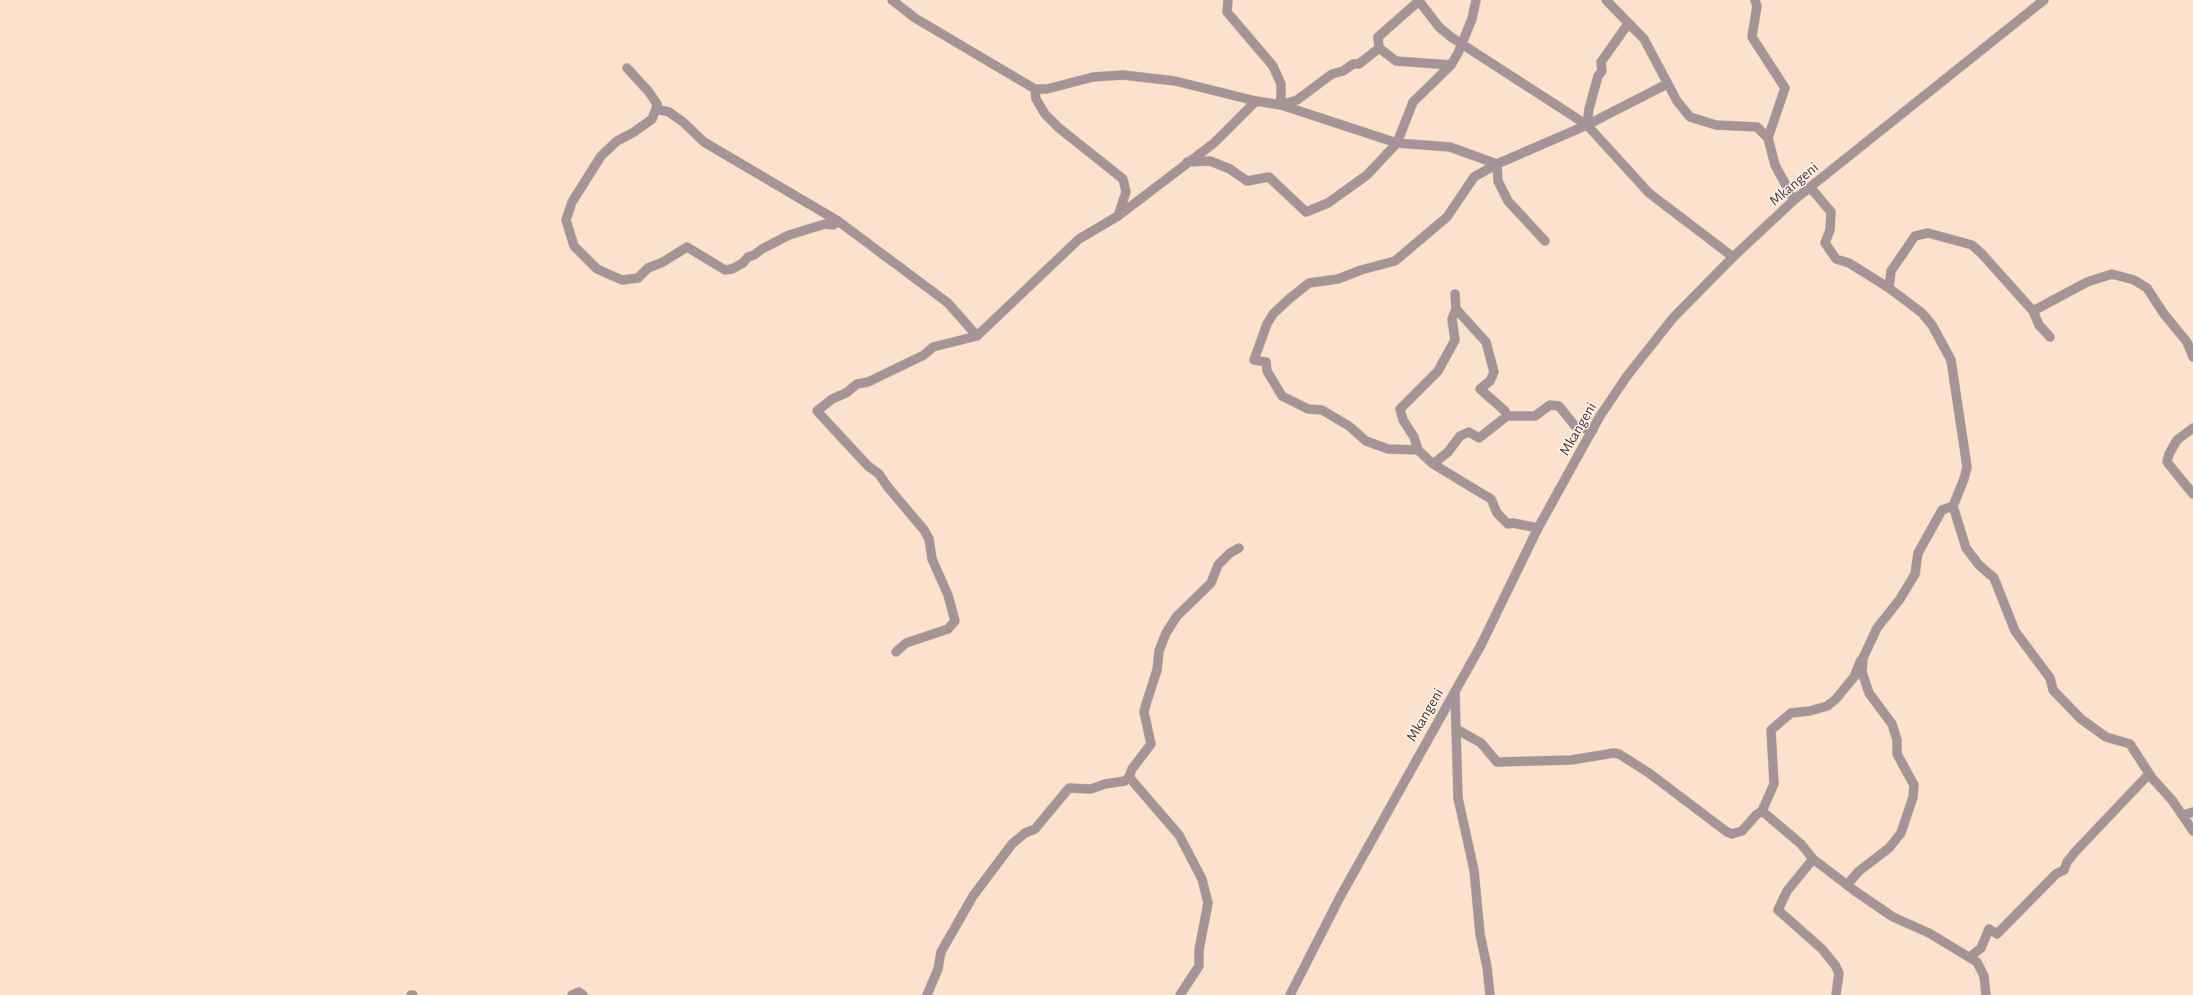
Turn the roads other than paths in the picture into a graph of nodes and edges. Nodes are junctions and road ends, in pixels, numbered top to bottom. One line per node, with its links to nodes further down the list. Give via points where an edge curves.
1 (892, 0): 14 (street, via 915,18)
2 (1228, 0): 16 (street, via 1227,12 1273,66 1281,84)
3 (1476, 0): 9 (street)
4 (1606, 0): 8 (street)
5 (1755, 0): 19 (street, via 1757,6 1752,37 1785,88)
6 (2044, 0): 23 (street, Mkangeni)
7 (1417, 1): 9 (street, via 1439,27); 10 (street, via 1378,37)
8 (1628, 24): 13 (street, via 1644,39); 18 (street, via 1600,62 1602,71 1598,76)
9 (1463, 44): 11 (street); 18 (street)
10 (1379, 48): 11 (street, via 1396,61); 16 (street, via 1359,64 1353,64 1343,71 1332,74 1297,100)
11 (1451, 65): 20 (street, via 1413,102)
12 (627, 68): 17 (street, via 649,92 657,104)
13 (1667, 84): 18 (street); 19 (street, via 1676,101 1690,117 1716,125 1757,127)
14 (1035, 89): 15 (street, via 1047,89 1093,77 1123,75 1175,81); 25 (street, via 1036,99 1045,114 1123,179 1126,192)
15 (1256, 101): 16 (street); 21 (street, via 1214,143)
16 (1281, 105): 20 (street)
17 (656, 109): 26 (street, via 669,112 704,142); 26 (street, via 652,119 617,141 602,156 586,178 568,211 566,220 574,246 597,268 622,280 638,278 648,268 687,247 725,270 732,269 762,248 789,234 825,224 833,225)
18 (1587, 125): 22 (street); 28 (street, via 1649,193)
19 (1768, 138): 24 (street, via 1775,165)
20 (1397, 143): 21 (street, via 1367,174 1328,204 1306,212 1269,177 1247,181 1230,169 1210,161); 22 (street, via 1450,147)
21 (1187, 162): 25 (street)
22 (1497, 164): 27 (street, via 1498,181 1508,201); 39 (street, via 1474,177 1447,217 1395,261 1338,279 1309,284 1273,314 1257,349 1254,360 1266,362 1268,371 1282,396 1308,410 1322,410 1366,440 1388,449)
23 (1810, 187): 24 (street, Mkangeni); 29 (street, via 1831,212 1830,230 1825,243 1836,259 1849,263)
24 (1794, 200): 28 (street, Mkangeni)
25 (1118, 216): 33 (street, via 1079,239)
26 (838, 221): 33 (street, via 948,303)
27 (1545, 241)
28 (1733, 257): 38 (street, Mkangeni, via 1665,328 1627,376)
29 (1889, 288): 32 (street, via 1891,271 1896,262 1915,236 1928,233 1972,245); 42 (street, via 1929,321 1950,360 1961,443 1967,467)
30 (1454, 294): 31 (street)
31 (1456, 309): 36 (street, via 1486,342 1494,372 1490,381 1480,389 1505,411); 39 (street, via 1452,319 1455,340 1438,371 1400,409)
32 (2032, 311): 34 (street); 35 (street, via 2087,282 2112,274 2134,280 2147,288 2187,342)
33 (977, 336): 45 (street, via 933,348 924,355 868,382 857,384 817,411 868,466 879,474 924,530 929,539 932,559 948,595 955,621 948,629 906,643)
34 (2050, 338)
35 (2193, 357)
36 (1507, 416): 38 (street, via 1535,416 1550,405 1560,406 1575,426); 40 (street, via 1479,438 1469,432 1460,436 1448,452)
37 (2193, 428): 41 (street, via 2177,440 2167,462)
38 (1593, 430): 43 (street, Mkangeni)
39 (1418, 450): 40 (street)
40 (1434, 464): 43 (street, via 1491,499 1497,514 1508,524)
41 (2193, 494)
42 (1953, 506): 46 (street, via 1942,510 1935,521 1918,553 1915,574 1900,600 1877,628); 49 (street, via 1966,548 1979,565 1994,578 2015,631 2050,678 2053,690 2095,731 2130,744)
43 (1538, 528): 47 (street, Mkangeni)
44 (1239, 548): 50 (street, via 1218,565 1211,583 1177,616 1166,632 1144,712 1151,744)
45 (896, 652)
46 (1863, 658): 51 (street, via 1854,677 1835,700 1827,706 1791,713 1771,730 1774,784); 56 (street, via 1862,672 1870,693 1892,724 1897,740 1897,754 1914,785 1909,814 1901,833 1889,848 1859,871)
47 (1455, 692): 48 (street); 62 (street, Mkangeni, via 1340,898)
48 (1458, 730): 51 (street, via 1481,742 1497,762 1576,760 1614,753 1624,756 1732,834 1742,831); 63 (street, via 1458,798 1474,870 1480,934)
49 (2149, 774): 53 (street); 57 (street, via 2075,852 2064,870 2056,874 1997,934 1989,929 1981,948)
50 (1129, 777): 60 (street, via 1125,781 1091,789 1069,788 1035,829 1025,833 1012,844 973,896 941,952 938,969); 61 (street, via 1179,834 1202,878 1207,898 1199,966)
51 (1762, 811): 55 (street, via 1801,844)
52 (2193, 812): 53 (street)
53 (2183, 815): 54 (street)
54 (2193, 831)
55 (1813, 859): 56 (street); 64 (street, via 1787,891 1778,910 1822,949 1835,965 1839,973)
56 (1847, 885): 57 (street, via 1893,917 1929,933)
57 (1970, 957): 65 (street, via 1978,962 1984,976)
58 (572, 995): 59 (street, via 579,992)
59 (583, 995)
60 (926, 995)
61 (1180, 995)
62 (1290, 995)
63 (1490, 995)
64 (1836, 995)
65 (1986, 995)

